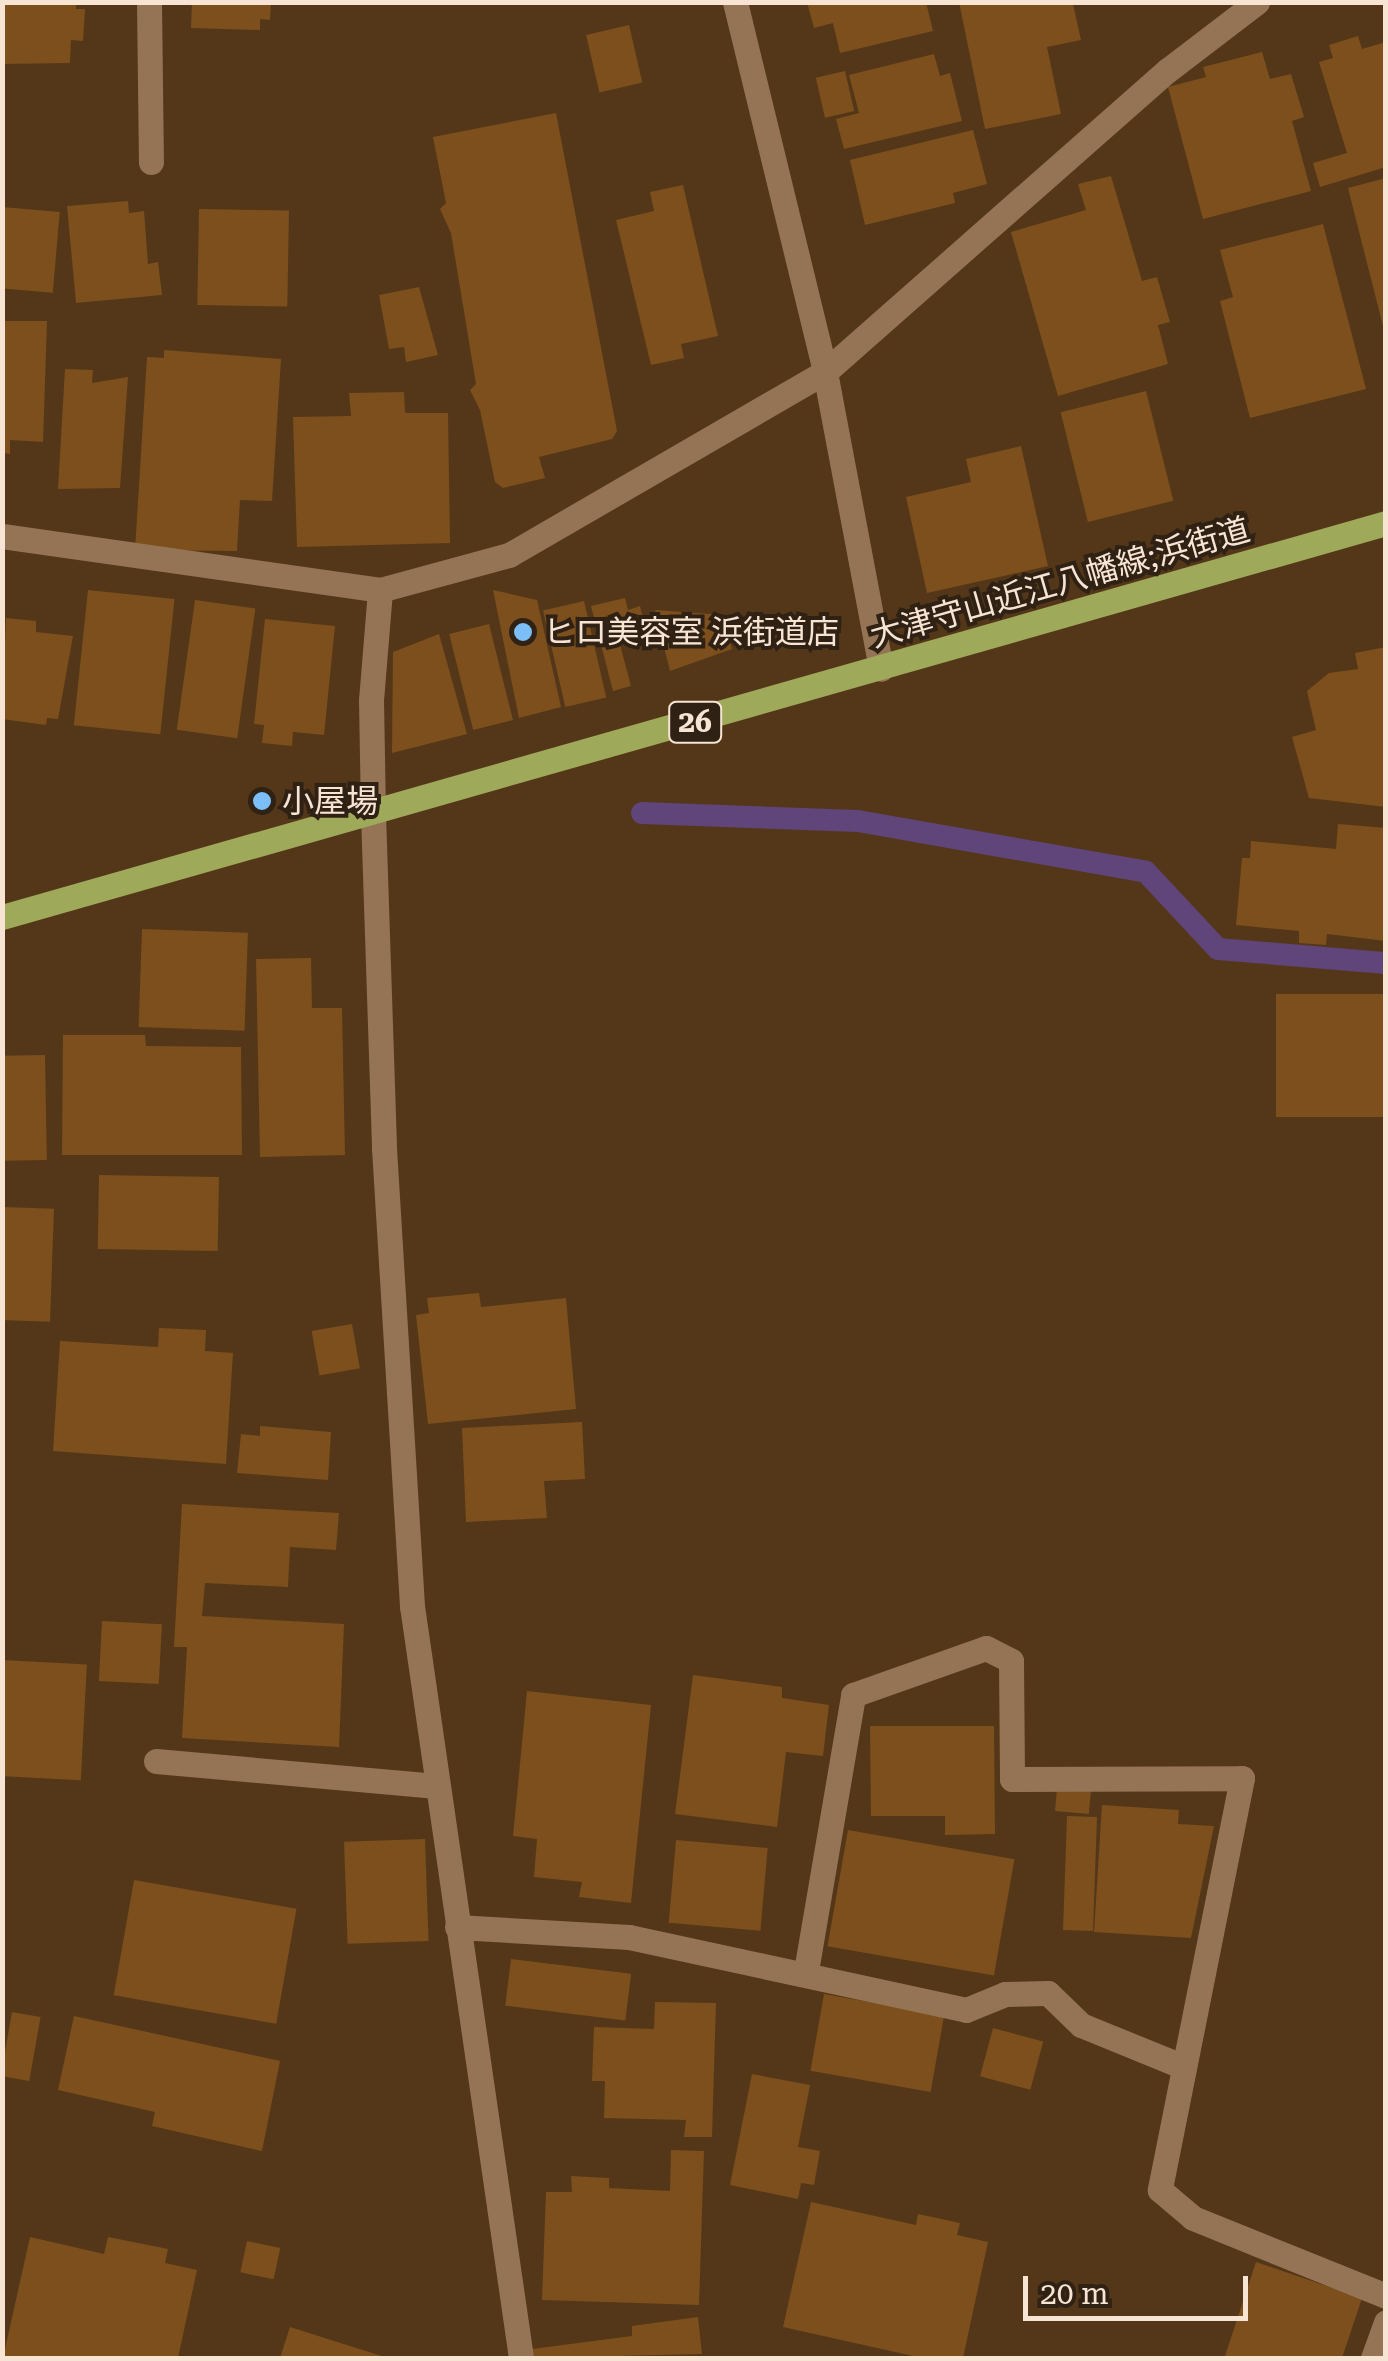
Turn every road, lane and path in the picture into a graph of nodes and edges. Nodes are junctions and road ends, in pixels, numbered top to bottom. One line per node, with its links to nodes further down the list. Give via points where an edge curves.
1 (149, 2): 4 (street)
2 (734, 2): 5 (street)
3 (1257, 2): 5 (street, via 1168,70)
4 (151, 162)
5 (824, 372): 8 (street, via 509,556); 9 (street)
6 (1386, 523): 9 (main road, 大津守山近江八幡線;浜街道 / 26)
7 (2, 536): 8 (street)
8 (380, 590): 10 (street, via 371,700)
9 (881, 669): 10 (main road, 大津守山近江八幡線;浜街道 / 26)
10 (374, 814): 11 (main road, 大津守山近江八幡線;浜街道 / 26); 13 (street, via 384,1148 412,1606)
11 (2, 918)
12 (156, 1761): 13 (street)
13 (438, 1786): 14 (street)
14 (457, 1926): 15 (street, via 630,1937); 19 (street)
15 (806, 1971): 16 (street, via 966,2010 1005,1994 1048,1993 1082,2025); 16 (street, via 853,1695 986,1648 1011,1661 1012,1778 1242,1778)
16 (1184, 2067): 17 (street, via 1160,2190 1193,2218)
17 (1386, 2296)
18 (1386, 2322): 20 (street)
19 (521, 2358)
20 (1373, 2358)

